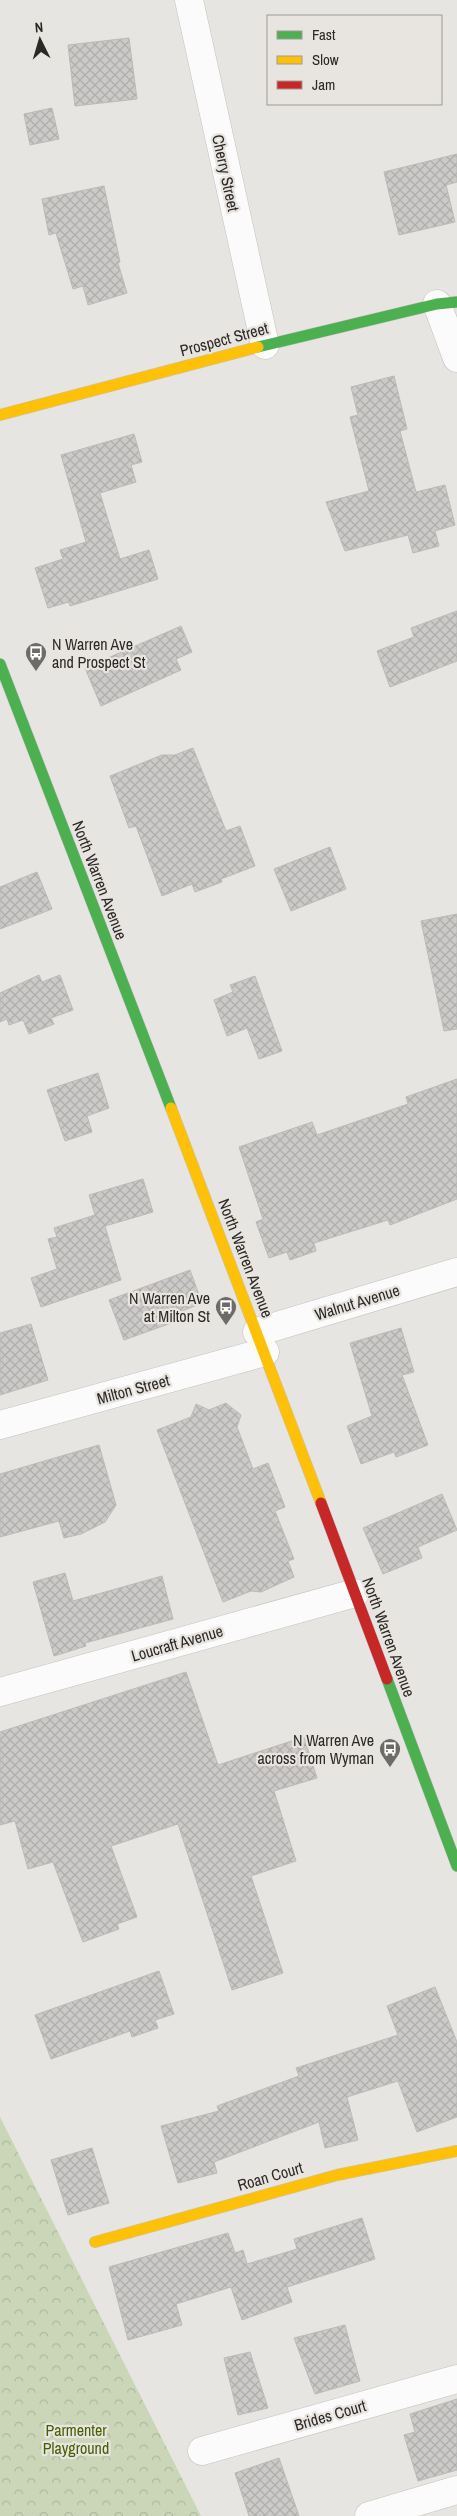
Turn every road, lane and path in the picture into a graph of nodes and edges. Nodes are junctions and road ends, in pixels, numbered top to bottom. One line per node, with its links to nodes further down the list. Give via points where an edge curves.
1 (189, 0): 3 (street, Cherry Street)
2 (447, 303): 3 (street, Prospect Street); 4 (street)
3 (265, 345): 5 (street, Prospect Street)
4 (457, 358)
5 (0, 415)
6 (0, 664): 8 (street, North Warren Avenue)
7 (457, 1272): 8 (street, Walnut Avenue)
8 (261, 1342): 9 (street, Milton Street); 10 (street, North Warren Avenue)
9 (0, 1425)
10 (355, 1594): 11 (street, Loucraft Avenue); 12 (street, North Warren Avenue)
11 (0, 1692)
12 (451, 1830): 13 (street, North Warren Avenue)
13 (457, 1866)
14 (457, 2151): 15 (street, Roan Court, via 337,2175)
15 (95, 2242)
16 (457, 2379): 17 (street, Brides Court)
17 (202, 2451)
18 (457, 2490): 19 (street)
19 (369, 2516)

